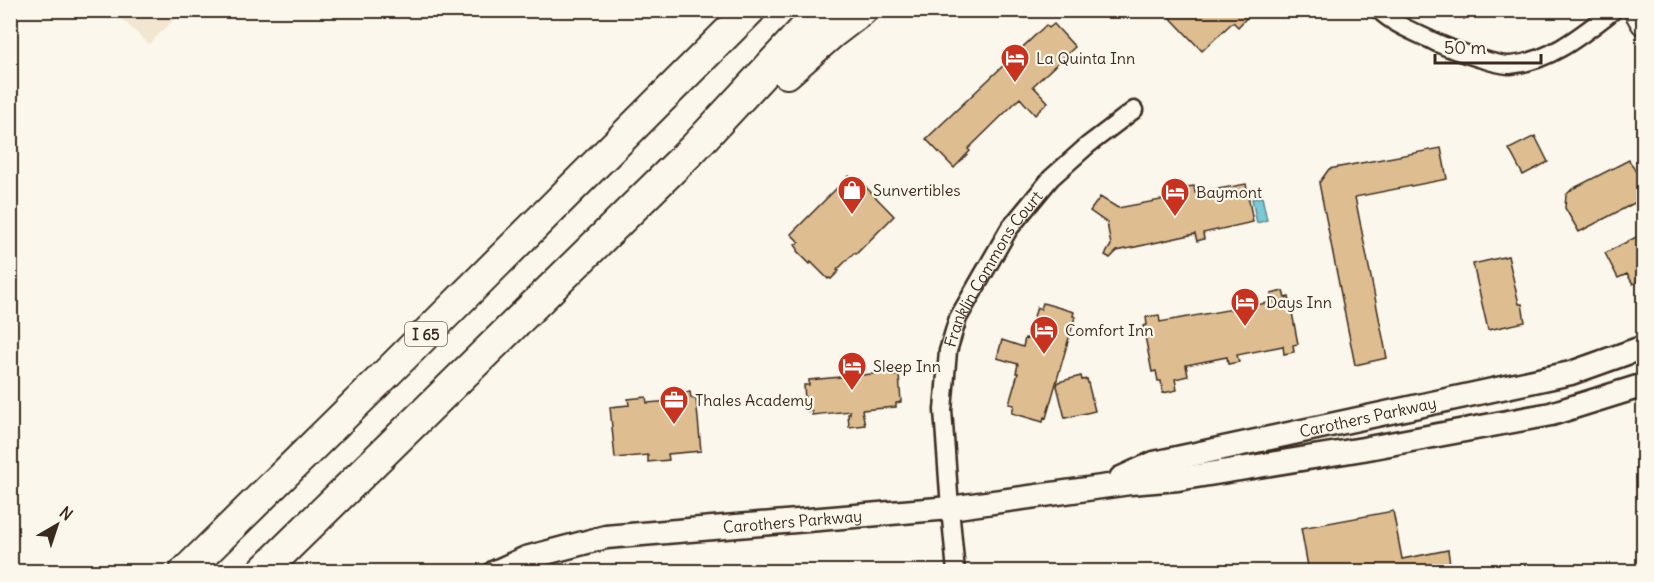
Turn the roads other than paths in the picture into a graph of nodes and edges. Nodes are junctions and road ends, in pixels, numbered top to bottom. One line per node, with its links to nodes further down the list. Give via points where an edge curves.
1 (732, 10): 9 (highway)
2 (750, 10): 9 (highway, I 65)
3 (822, 10): 11 (highway)
4 (862, 10): 11 (highway)
5 (1379, 10): 6 (street, via 1405,28 1447,47 1507,66 1555,51)
6 (1614, 10)
7 (1637, 10): 8 (main road)
8 (1644, 22)
9 (666, 94): 18 (highway, I 65)
10 (1134, 110): 17 (street, Franklin Commons Court, via 1051,178 1009,229 958,318 948,351 943,410)
11 (694, 148): 19 (highway)
12 (1644, 347): 14 (main road, Carothers Parkway, via 1571,373)
13 (1644, 385): 15 (main road, Carothers Parkway, via 1551,414)
14 (1409, 408): 15 (main road); 16 (main road, Carothers Parkway, via 1154,463)
15 (1416, 439): 16 (main road, Carothers Parkway, via 1178,479)
16 (1094, 489): 17 (main road, Carothers Parkway)
17 (950, 508): 20 (main road, Carothers Parkway, via 606,537 526,558); 21 (street, Franklin Commons Court)
18 (185, 572)
19 (262, 572)
20 (495, 572)
21 (956, 572)

